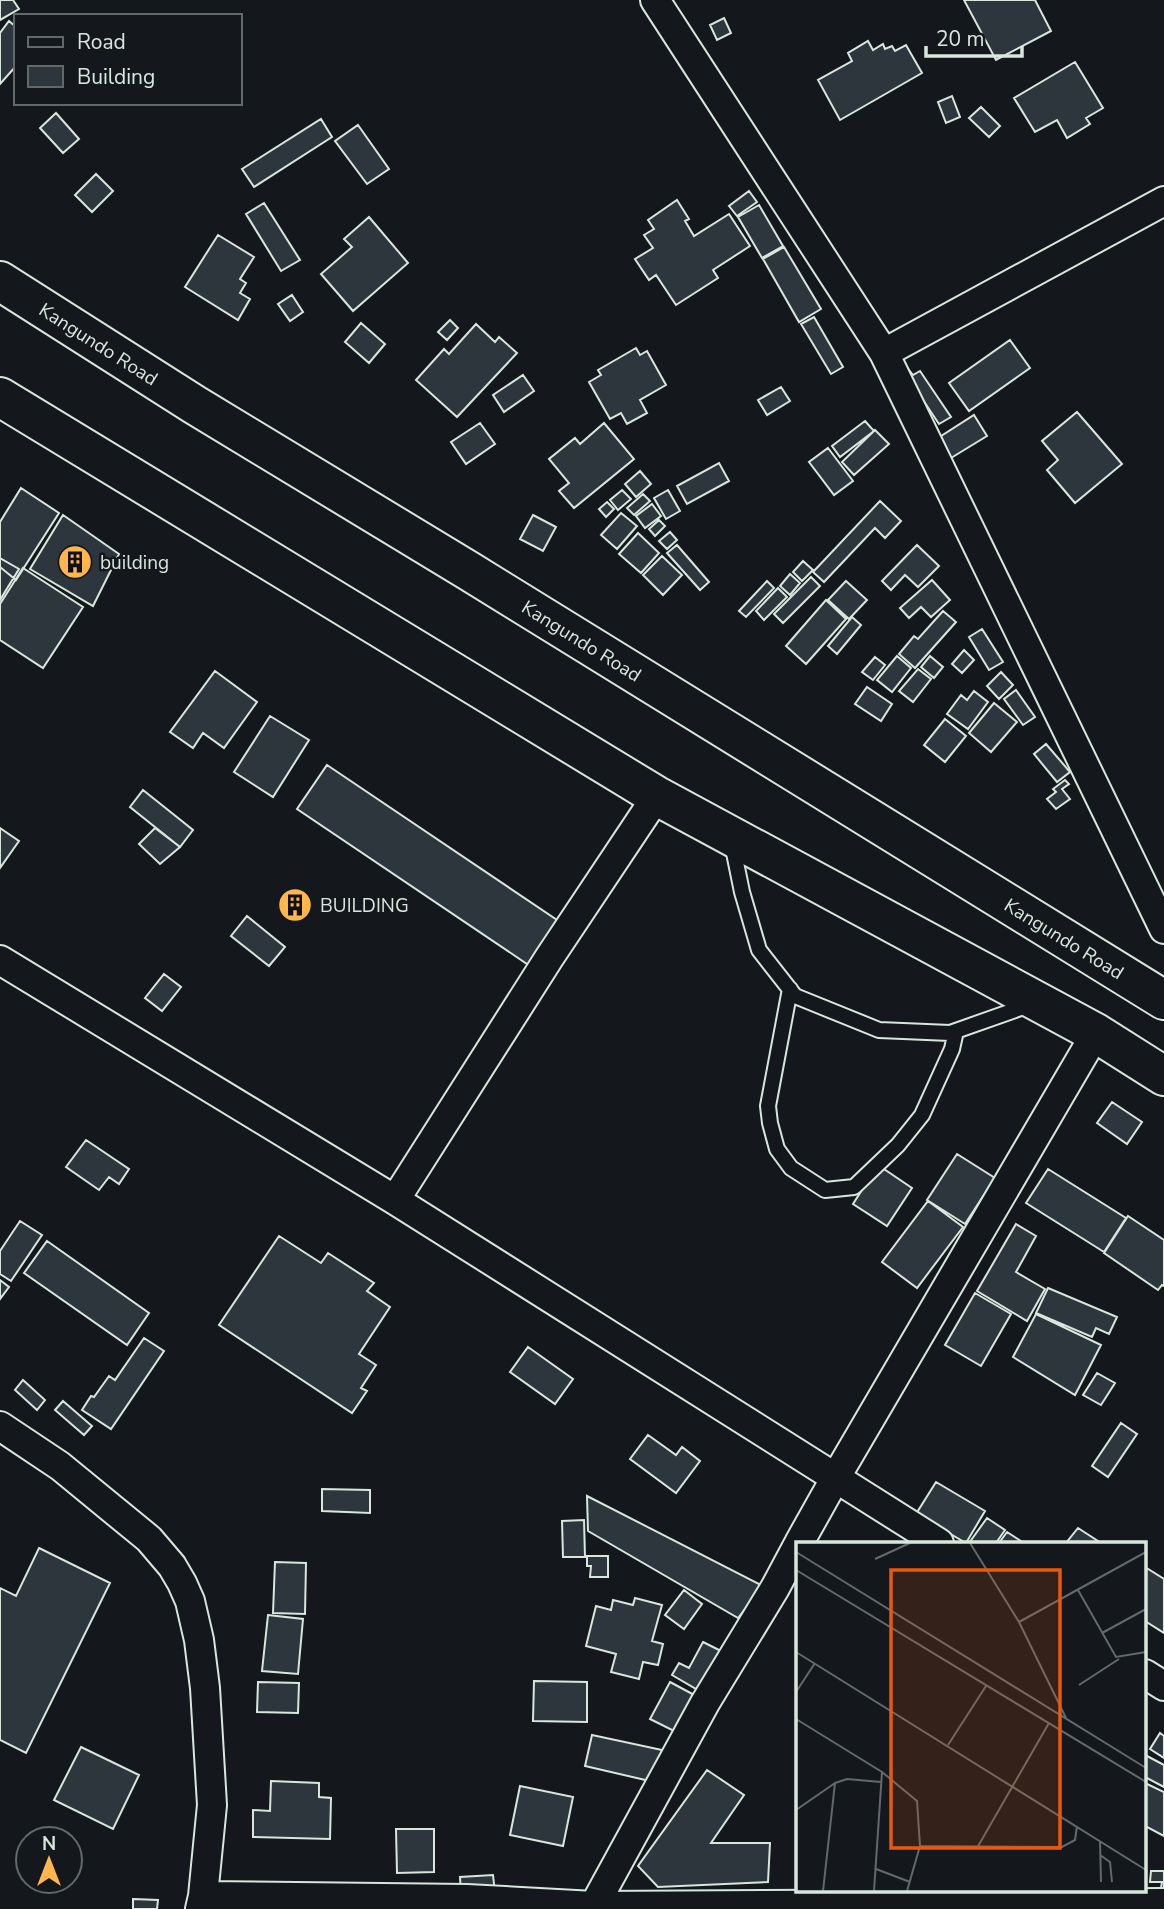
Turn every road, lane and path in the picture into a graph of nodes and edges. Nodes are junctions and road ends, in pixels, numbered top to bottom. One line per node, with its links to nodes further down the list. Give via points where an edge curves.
1 (655, 0): 4 (street)
2 (1164, 201): 4 (street)
3 (0, 281): 11 (highway, Kangundo Road)
4 (884, 353): 8 (street)
5 (0, 397): 6 (highway)
6 (657, 796): 7 (highway); 16 (street)
7 (731, 835): 10 (lane, via 758,950); 12 (highway)
8 (1164, 929)
9 (0, 960): 16 (street)
10 (790, 989): 13 (lane, via 795,996 879,1030); 13 (lane, via 768,1106 770,1123 777,1149 791,1168 825,1190 854,1187 898,1145 922,1115)
11 (1164, 1000)
12 (1037, 1002): 13 (lane); 14 (highway)
13 (956, 1031)
14 (1096, 1033): 15 (highway); 18 (street)
15 (1164, 1076)
16 (395, 1200): 18 (street)
17 (0, 1426): 24 (street, via 60,1466 149,1539 172,1566 190,1601 205,1688 212,1805)
18 (836, 1477): 19 (street); 20 (street)
19 (800, 1542)
20 (937, 1542)
21 (796, 1550): 26 (street, via 705,1703)
22 (1146, 1675): 23 (street)
23 (1164, 1686)
24 (201, 1902): 26 (street, via 467,1899)
25 (1164, 1903): 26 (street)
26 (594, 1908)

